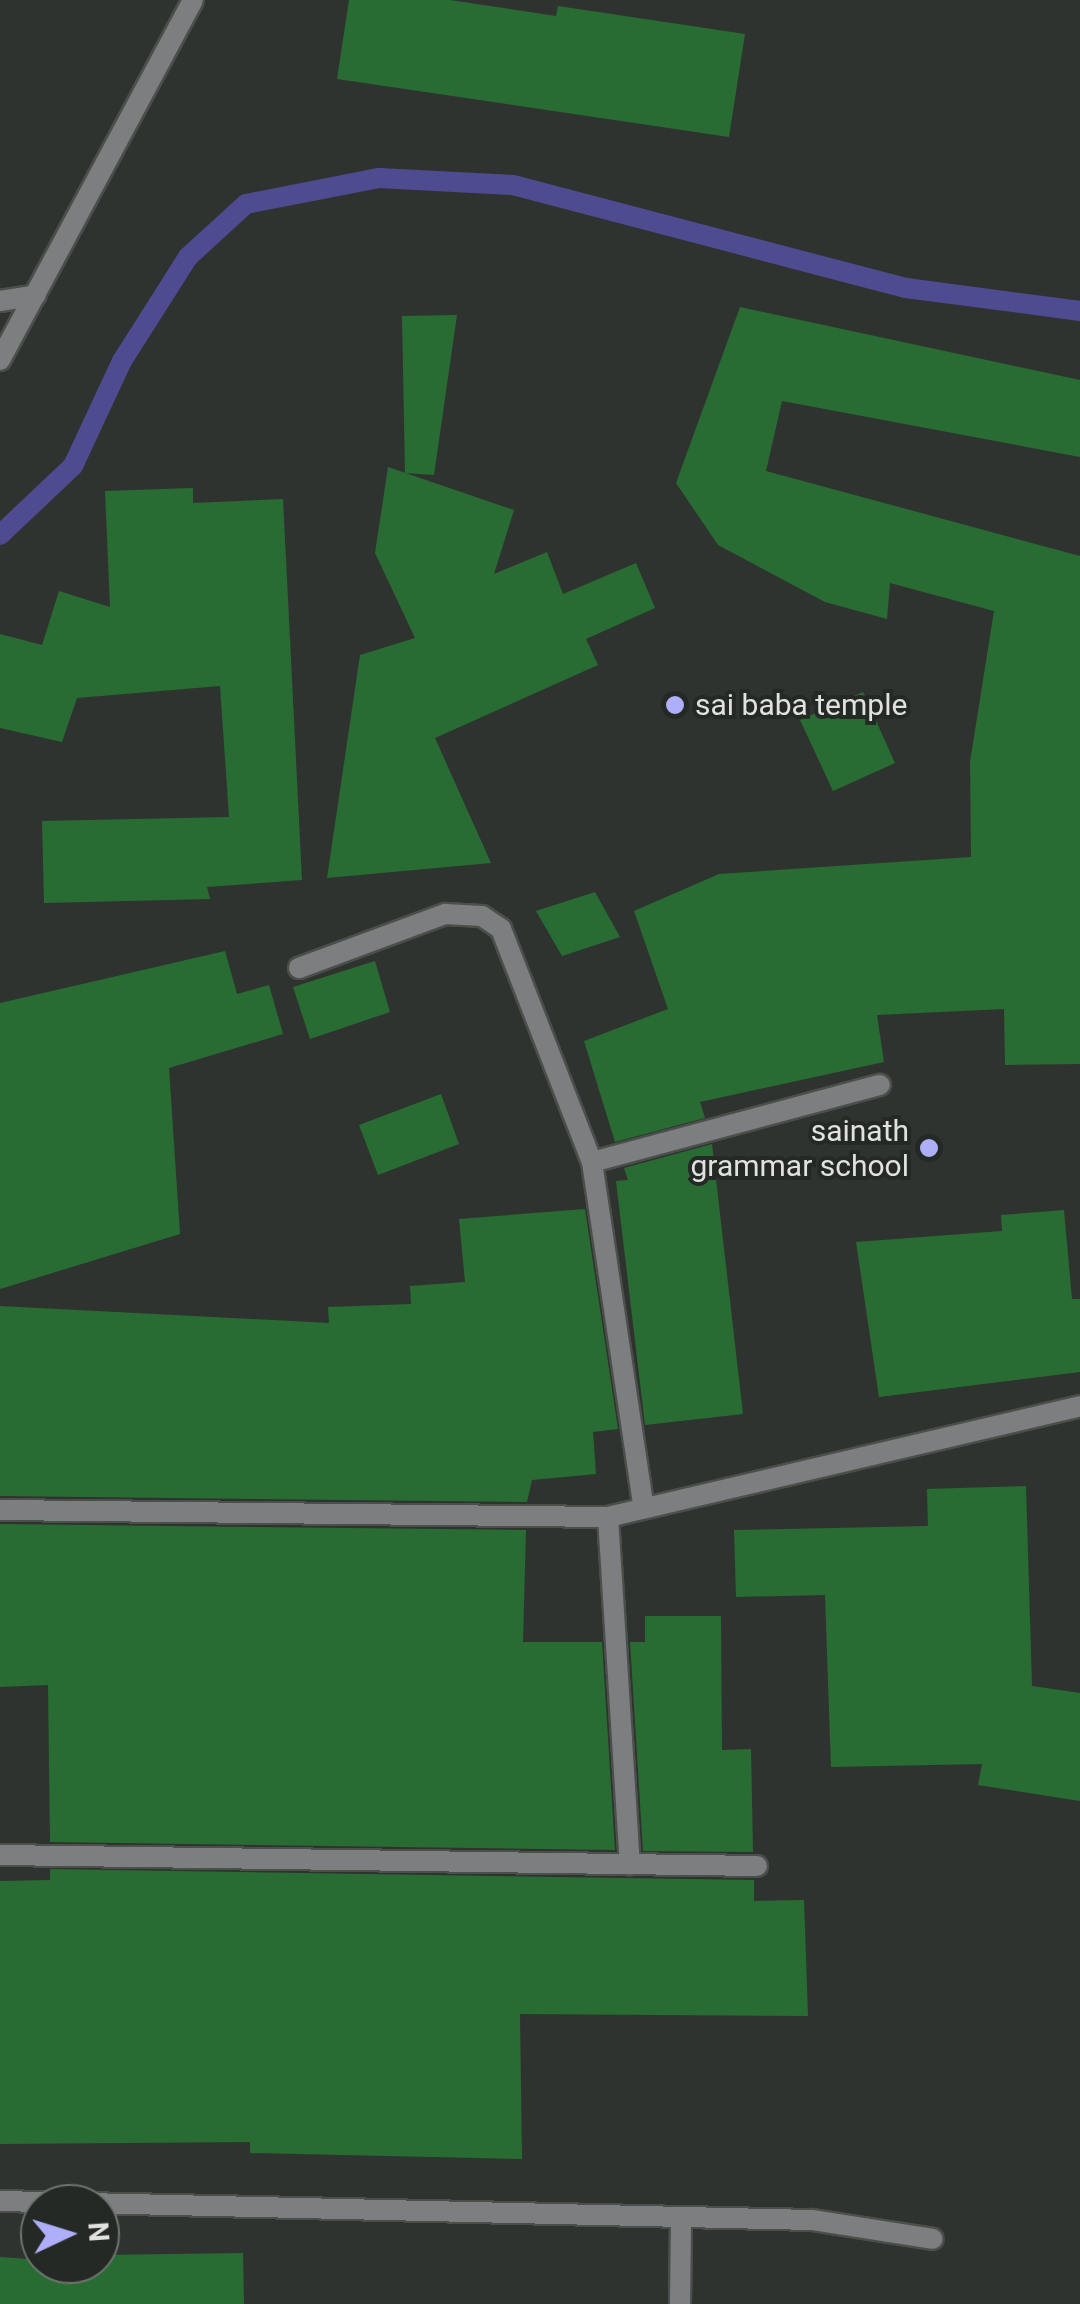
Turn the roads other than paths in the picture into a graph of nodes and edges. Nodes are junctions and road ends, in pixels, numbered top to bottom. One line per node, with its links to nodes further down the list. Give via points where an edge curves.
1 (193, 0): 2 (street)
2 (36, 295): 3 (street); 4 (street)
3 (0, 301)
4 (0, 360)
5 (299, 968): 7 (street, via 445,914 482,916 501,929)
6 (880, 1084): 7 (street)
7 (592, 1162): 9 (street)
8 (1080, 1406): 9 (street)
9 (642, 1502): 11 (street)
10 (0, 1510): 11 (street)
11 (608, 1516): 13 (street)
12 (0, 1854): 13 (street)
13 (630, 1864): 14 (street)
14 (757, 1866)
15 (0, 2201): 16 (street)
16 (681, 2219): 17 (street, via 812,2220); 18 (street)
17 (933, 2239)
18 (680, 2304)

